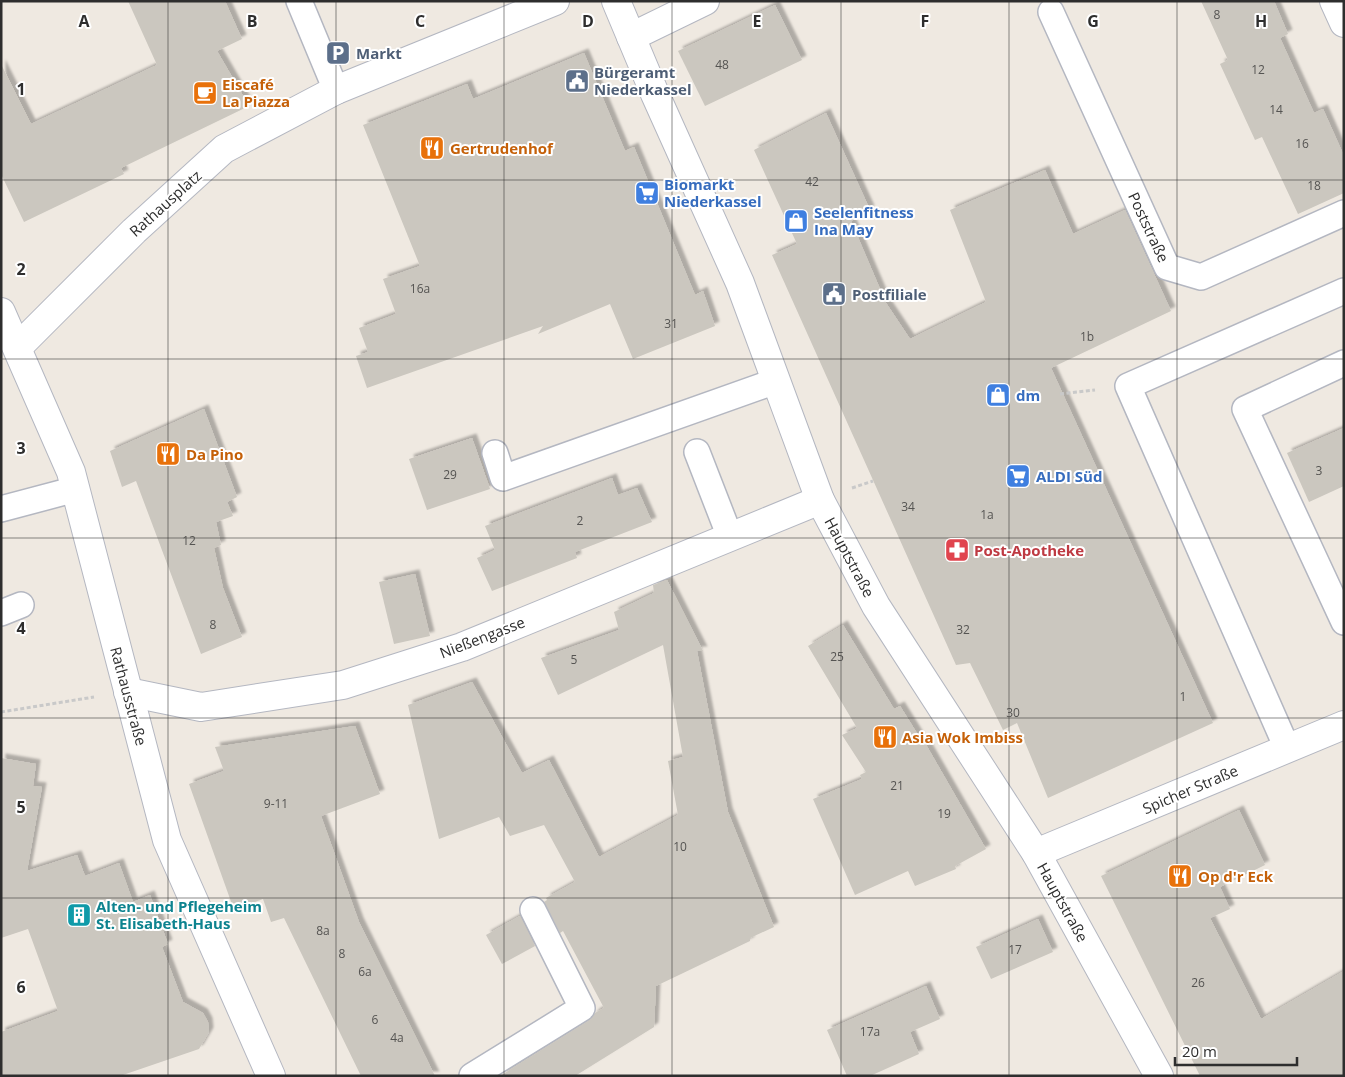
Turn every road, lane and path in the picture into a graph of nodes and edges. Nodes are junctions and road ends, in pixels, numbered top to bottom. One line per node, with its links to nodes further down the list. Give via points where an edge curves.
1 (299, 1): 9 (lane)
2 (555, 1): 9 (street, Rathausplatz)
3 (616, 1): 8 (street, Hauptstraße)
4 (705, 1): 8 (street)
5 (1334, 1): 7 (street)
6 (1051, 12): 10 (lane, Poststraße, via 1167,267 1201,277)
7 (1344, 23)
8 (631, 36): 15 (street, Hauptstraße, via 740,283)
9 (336, 90): 13 (street, Rathausplatz, via 224,149 134,231)
10 (1344, 214)
11 (1344, 291): 26 (lane, via 1128,386)
12 (1, 312): 13 (street, Rathausstraße)
13 (18, 347): 18 (street, Rathausstraße)
14 (1344, 363): 22 (lane, via 1245,408)
15 (776, 381): 17 (lane, via 503,478); 19 (street, Hauptstraße)
16 (697, 452): 21 (lane)
17 (494, 453)
18 (76, 489): 20 (lane); 23 (street, Rathausstraße)
19 (820, 500): 21 (street, Nießengasse); 27 (street, Hauptstraße, via 876,606)
20 (1, 509)
21 (730, 537): 23 (street, Nießengasse, via 462,647 343,685 201,707)
22 (1344, 622)
23 (128, 692): 24 (path); 29 (street, Rathausstraße, via 167,840)
24 (1, 712)
25 (1344, 725): 26 (street, Spicher Straße)
26 (1287, 748): 27 (street, Spicher Straße)
27 (1036, 853): 31 (street, Hauptstraße)
28 (533, 910): 30 (lane, via 582,1008)
29 (271, 1076)
30 (472, 1076)
31 (1159, 1076)

